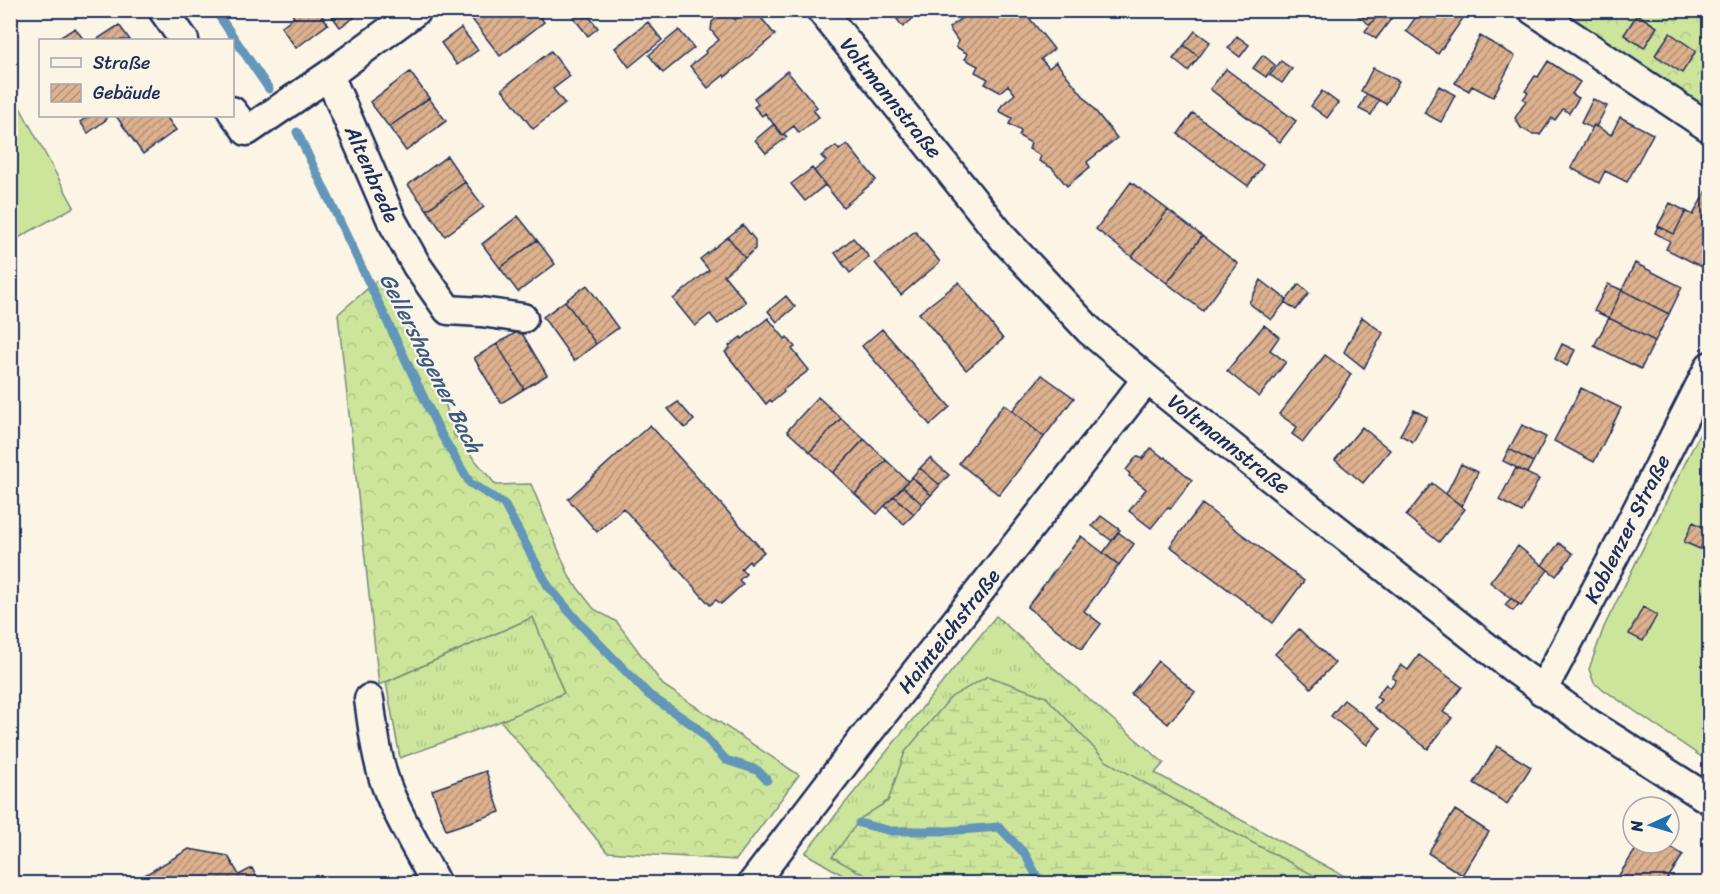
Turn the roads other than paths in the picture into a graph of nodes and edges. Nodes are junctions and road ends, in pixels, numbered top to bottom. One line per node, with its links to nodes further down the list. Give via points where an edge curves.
1 (163, 10): 5 (street)
2 (417, 10): 6 (street)
3 (821, 10): 11 (street, Voltmannstraße, via 1025,264 1089,330)
4 (1533, 10): 8 (street)
5 (183, 39)
6 (329, 75): 7 (street, via 247,131); 9 (street, Altenbrede, via 392,221 448,310)
7 (234, 114)
8 (1710, 128)
9 (523, 318)
10 (1710, 366): 12 (street, Koblenzer Straße)
11 (1147, 379): 12 (street, Voltmannstraße); 16 (street, Hainteichstraße)
12 (1542, 690): 14 (street, Voltmannstraße)
13 (369, 699): 15 (street, via 385,782 400,819)
14 (1710, 800)
15 (436, 884)
16 (752, 884)

